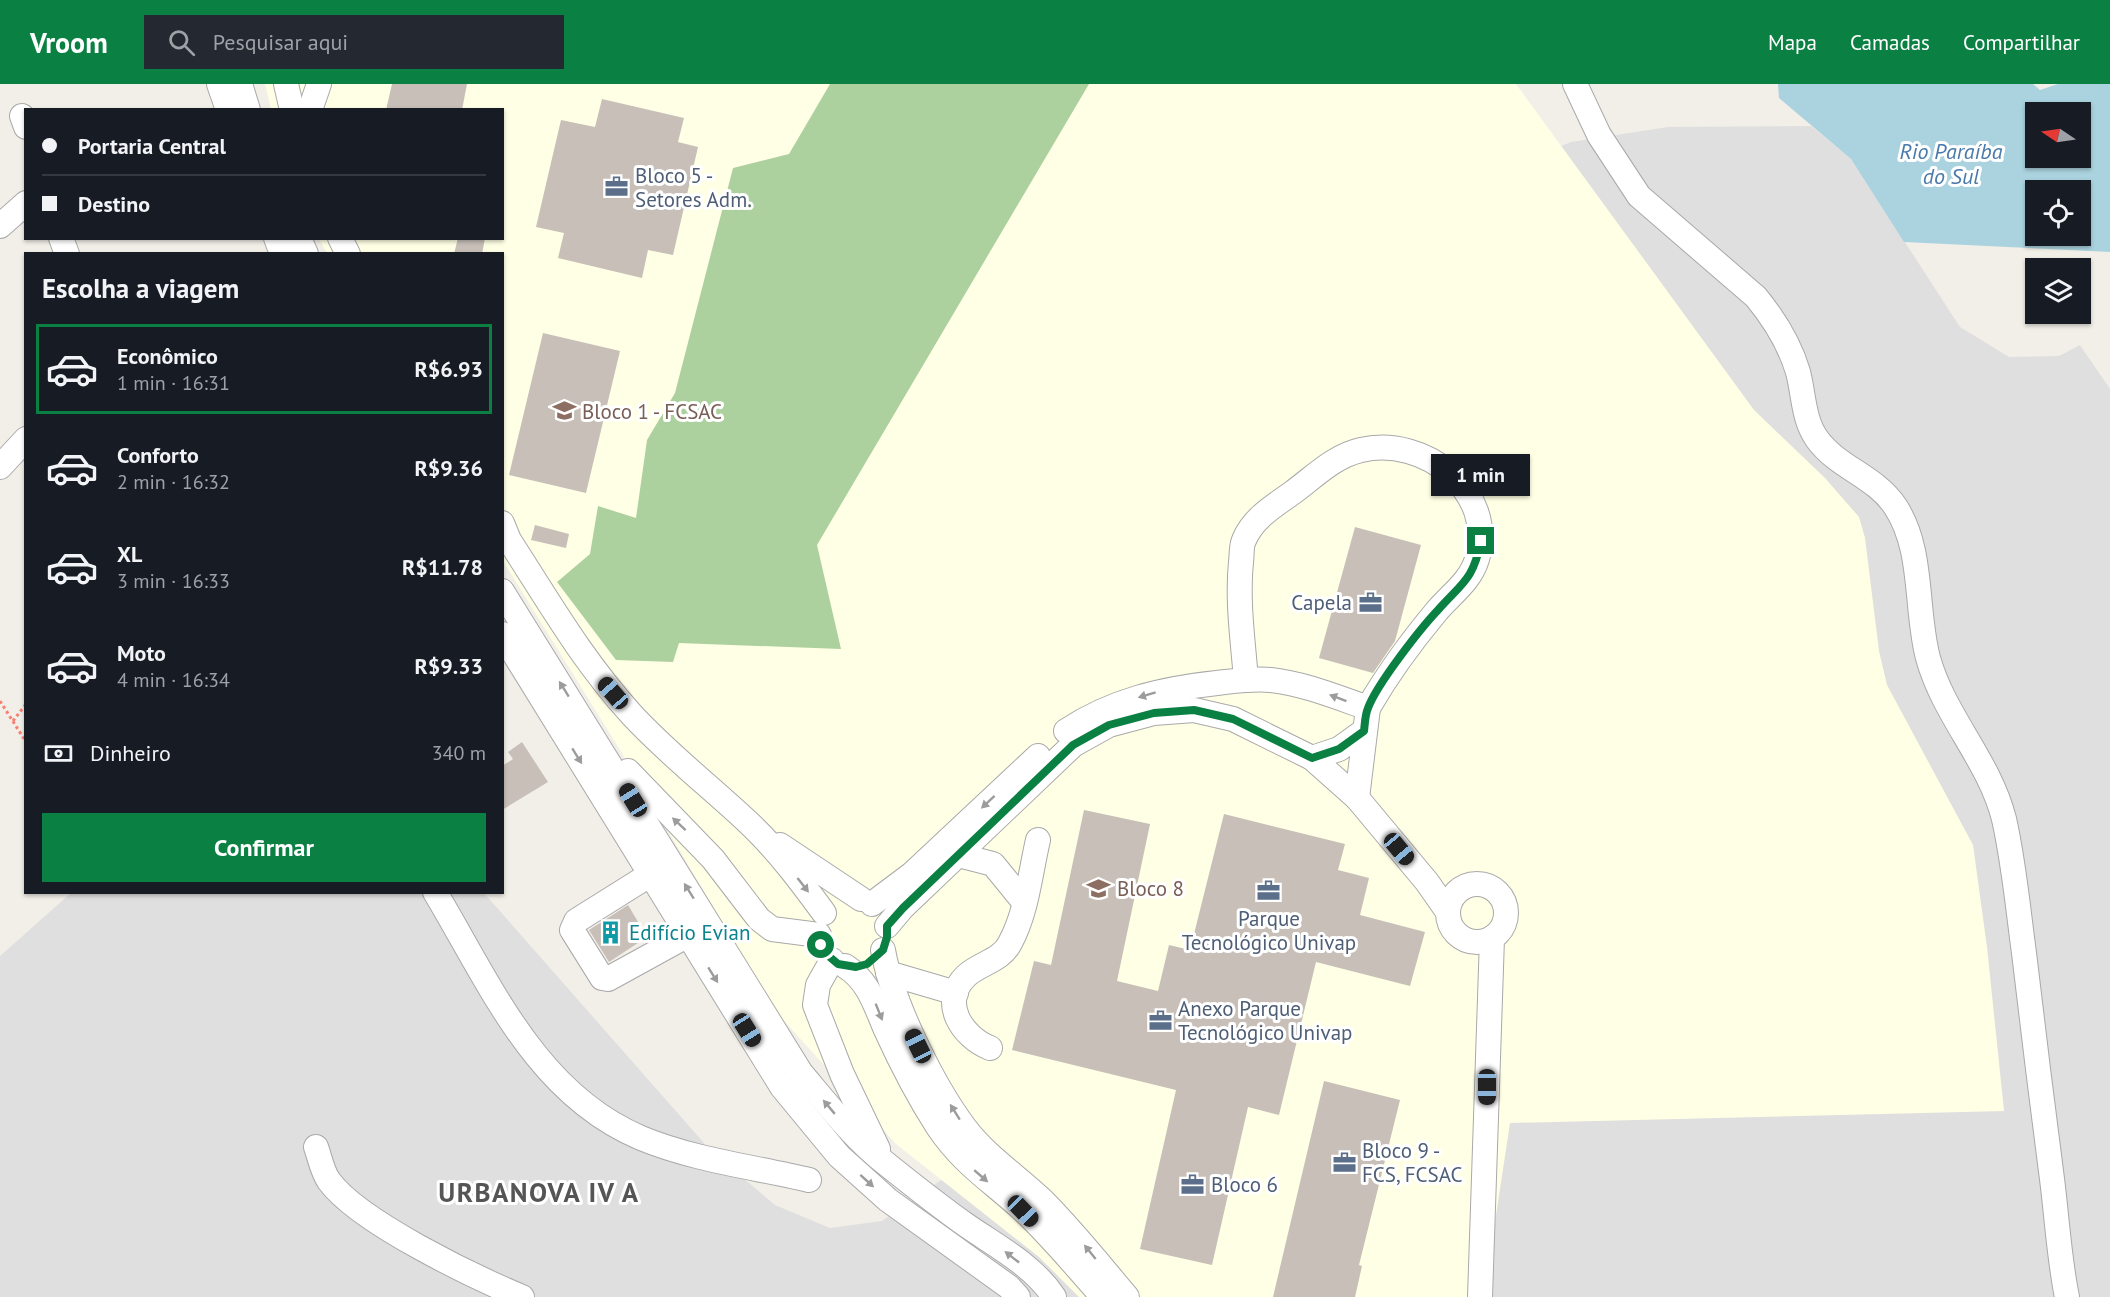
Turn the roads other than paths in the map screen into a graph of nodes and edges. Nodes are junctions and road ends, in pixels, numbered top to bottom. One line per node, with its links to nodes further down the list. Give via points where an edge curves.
1 (219, 84): 6 (street)
2 (240, 84): 7 (street)
3 (285, 84): 8 (street)
4 (319, 84): 9 (street)
5 (1575, 84): 51 (street, via 1599,135 1639,196 1756,297 1769,313 1792,356 1808,422 1817,439 1829,453 1877,485 1906,525 1928,657 2004,818)
6 (227, 108)
7 (247, 108)
8 (291, 108)
9 (311, 108)
10 (24, 205): 11 (street)
11 (0, 226)
12 (24, 441): 13 (street)
13 (0, 466)
14 (504, 529): 22 (street, via 595,672 669,754)
15 (504, 594): 19 (street, one-way to 15)
16 (504, 637): 25 (street, one-way to 25)
17 (1246, 680): 18 (street, one-way to 17, via 1320,690 1269,680); 18 (street, via 1240,576 1243,541 1251,526 1264,512 1343,456 1378,447 1418,452 1466,491 1476,510 1481,541 1469,578 1436,611 1392,671); 29 (street, one-way to 29, via 1170,688 1101,710 1081,721 1063,733 912,874)
18 (1366, 720): 20 (street, via 1339,749); 21 (street)
19 (585, 722): 32 (street, one-way to 19, via 772,929 759,919 713,859); 41 (street, one-way to 19)
20 (1312, 758): 21 (street); 23 (street, via 1233,719 1194,710 1154,713 1109,725 1073,745)
21 (1357, 798): 26 (street)
22 (753, 827): 29 (street); 32 (street, one-way to 32, via 802,883)
23 (958, 855): 24 (street); 33 (street)
24 (993, 864): 30 (street); 30 (street, via 1037,847)
25 (651, 874): 34 (street); 34 (street, via 576,921 572,930 602,978 608,979)
26 (1427, 882): 27 (street); 31 (street)
27 (1462, 888): 31 (street, via 1454,894); 35 (street, via 1481,884 1498,894 1503,902 1504,922)
28 (436, 894): 44 (street, via 528,1046 585,1106 615,1125 661,1145)
29 (867, 902): 32 (street, via 842,900); 33 (street, via 883,916)
30 (1024, 902): 39 (street, via 1008,947 966,975)
31 (1448, 912): 35 (street, via 1452,929 1466,940)
32 (821, 924): 37 (street, via 821,945)
33 (887, 926): 36 (street)
34 (688, 934): 41 (street, one-way to 41)
35 (1492, 938): 50 (street)
36 (883, 950): 37 (street, via 867,964 856,967); 38 (street)
37 (839, 963): 43 (street, via 818,985 815,1005 842,1074); 48 (street, one-way to 48, via 856,973 870,992 918,1094 958,1154 1023,1211)
38 (888, 973): 39 (street); 49 (street, one-way to 38, via 1073,1232 966,1129 926,1061)
39 (956, 993): 40 (street, via 955,1010 960,1024 972,1039)
40 (990, 1048)
41 (791, 1080): 43 (street, one-way to 41); 46 (street, one-way to 46, via 838,1156 888,1200)
42 (316, 1147): 45 (street, via 328,1179 366,1214)
43 (886, 1165): 47 (street, one-way to 43, via 1028,1269)
44 (809, 1180)
45 (522, 1297)
46 (1018, 1297)
47 (1054, 1297)
48 (1102, 1297)
49 (1127, 1297)
50 (1480, 1297)
51 (2067, 1297)

